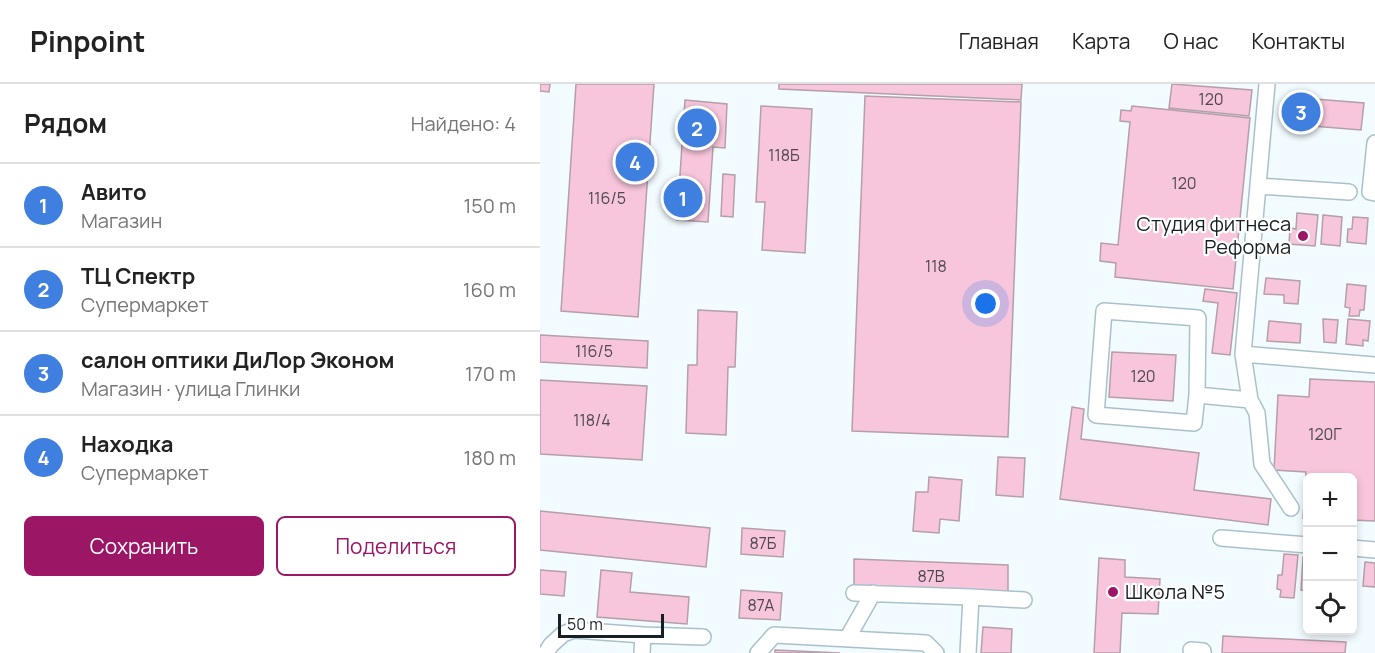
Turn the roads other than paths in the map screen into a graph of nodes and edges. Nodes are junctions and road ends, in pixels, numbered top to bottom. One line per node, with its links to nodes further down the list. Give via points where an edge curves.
1 (1267, 84): 3 (street)
2 (1375, 145): 5 (street, via 1370,192)
3 (1258, 186): 4 (street); 6 (street)
4 (1349, 192)
5 (1375, 193)
6 (1243, 354): 7 (street); 9 (street)
7 (1375, 365)
8 (1197, 395): 8 (street, via 1194,423 1096,415 1104,311 1198,318); 9 (street)
9 (1250, 400): 10 (street, via 1257,413 1262,464)
10 (1291, 508)
11 (1221, 538): 12 (street)
12 (1303, 545)
13 (1357, 548): 14 (street)
14 (1375, 550)
15 (854, 593): 16 (street)
16 (873, 593): 17 (street); 21 (street)
17 (971, 597): 18 (street); 26 (street)
18 (1024, 600)
19 (643, 635): 20 (street); 22 (street, via 574,630 563,634); 23 (street)
20 (703, 637)
21 (848, 639): 24 (street, via 774,635); 25 (street, via 926,643)
22 (546, 653)
23 (642, 653)
24 (758, 653)
25 (936, 653)
26 (968, 653)

